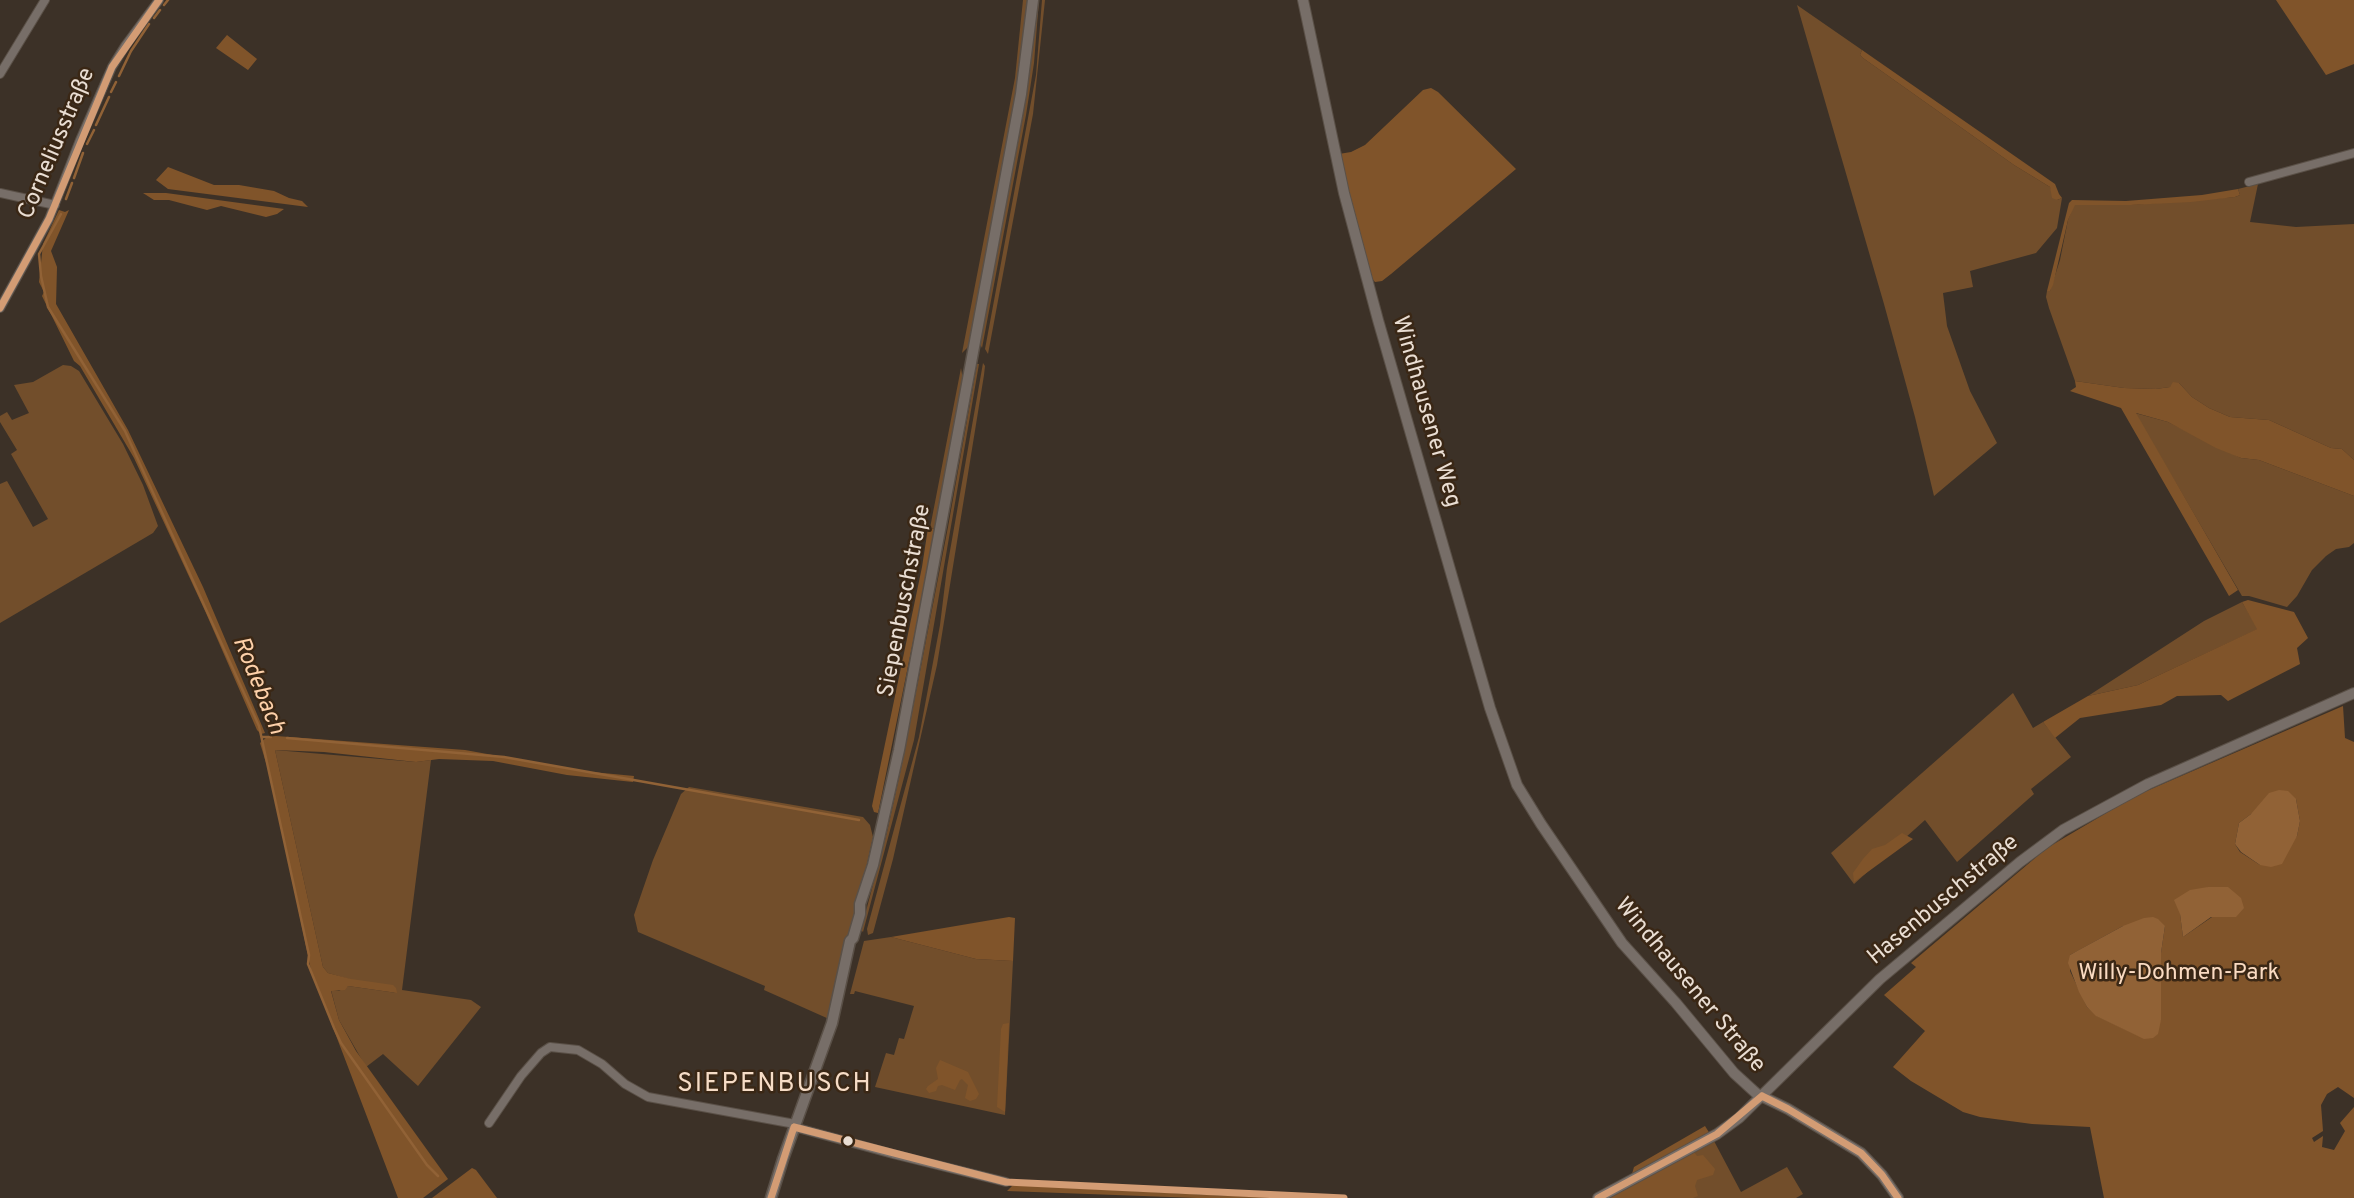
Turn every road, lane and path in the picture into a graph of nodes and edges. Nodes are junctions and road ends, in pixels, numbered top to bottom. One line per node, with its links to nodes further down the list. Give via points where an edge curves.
1 (45, 0): 5 (street)
2 (159, 0): 9 (street, Corneliusstraße, via 112,67)
3 (1032, 0): 15 (main road, Siepenbuschstraße, via 1021,94 899,750 832,1023)
4 (1303, 0): 12 (street, Windhausener Weg, via 1353,227 1490,708 1517,785)
5 (0, 74)
6 (2354, 153): 7 (street)
7 (2249, 183)
8 (0, 193): 9 (street)
9 (55, 205): 10 (street, Corneliusstraße)
10 (0, 308)
11 (2354, 693): 13 (street, Hasenbuschstraße, via 2148,784 2063,830 1880,979)
12 (1541, 824): 13 (street, Windhausener Straße, via 1622,943 1734,1073)
13 (1762, 1096): 18 (street, Hasenbuschstraße, via 1717,1134); 19 (street, Windhausener Straße, via 1861,1153)
14 (489, 1123): 15 (street, via 522,1076 550,1047 578,1050 648,1097)
15 (794, 1125): 16 (street); 17 (main road, Siepenbuschstraße)
16 (1006, 1182)
17 (771, 1198)
18 (1598, 1198)
19 (1898, 1198)

